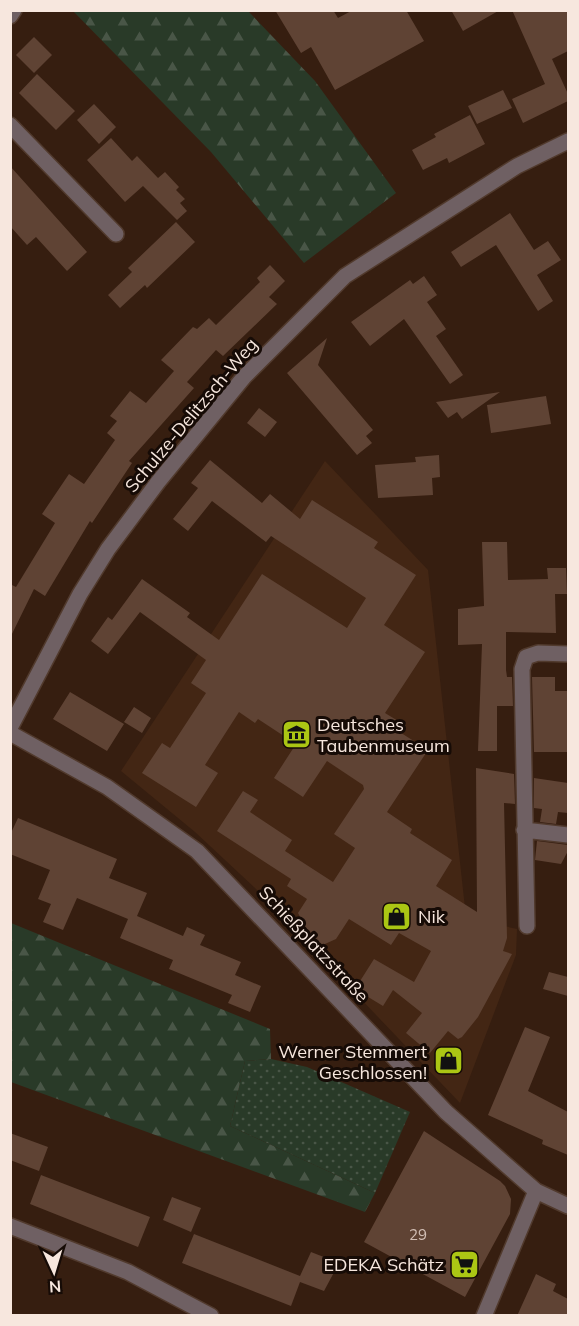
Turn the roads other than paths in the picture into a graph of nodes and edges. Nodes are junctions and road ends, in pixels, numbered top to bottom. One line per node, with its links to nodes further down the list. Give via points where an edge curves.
1 (14, 10): 2 (street)
2 (10, 16)
3 (10, 125): 5 (street)
4 (568, 141): 7 (street, Schulze-Delitzsch-Weg, via 517,166 345,276 244,377 108,549)
5 (116, 234)
6 (568, 654): 9 (street, via 538,653 526,657 522,669)
7 (10, 728)
8 (10, 733): 12 (street, Schießplatzstraße, via 107,787 197,851 446,1112)
9 (524, 830): 10 (street); 11 (street)
10 (568, 835)
11 (526, 926)
12 (536, 1191): 13 (street, Schießplatzstraße); 16 (street)
13 (568, 1206)
14 (10, 1226): 15 (street, via 128,1272)
15 (211, 1316)
16 (484, 1316)

